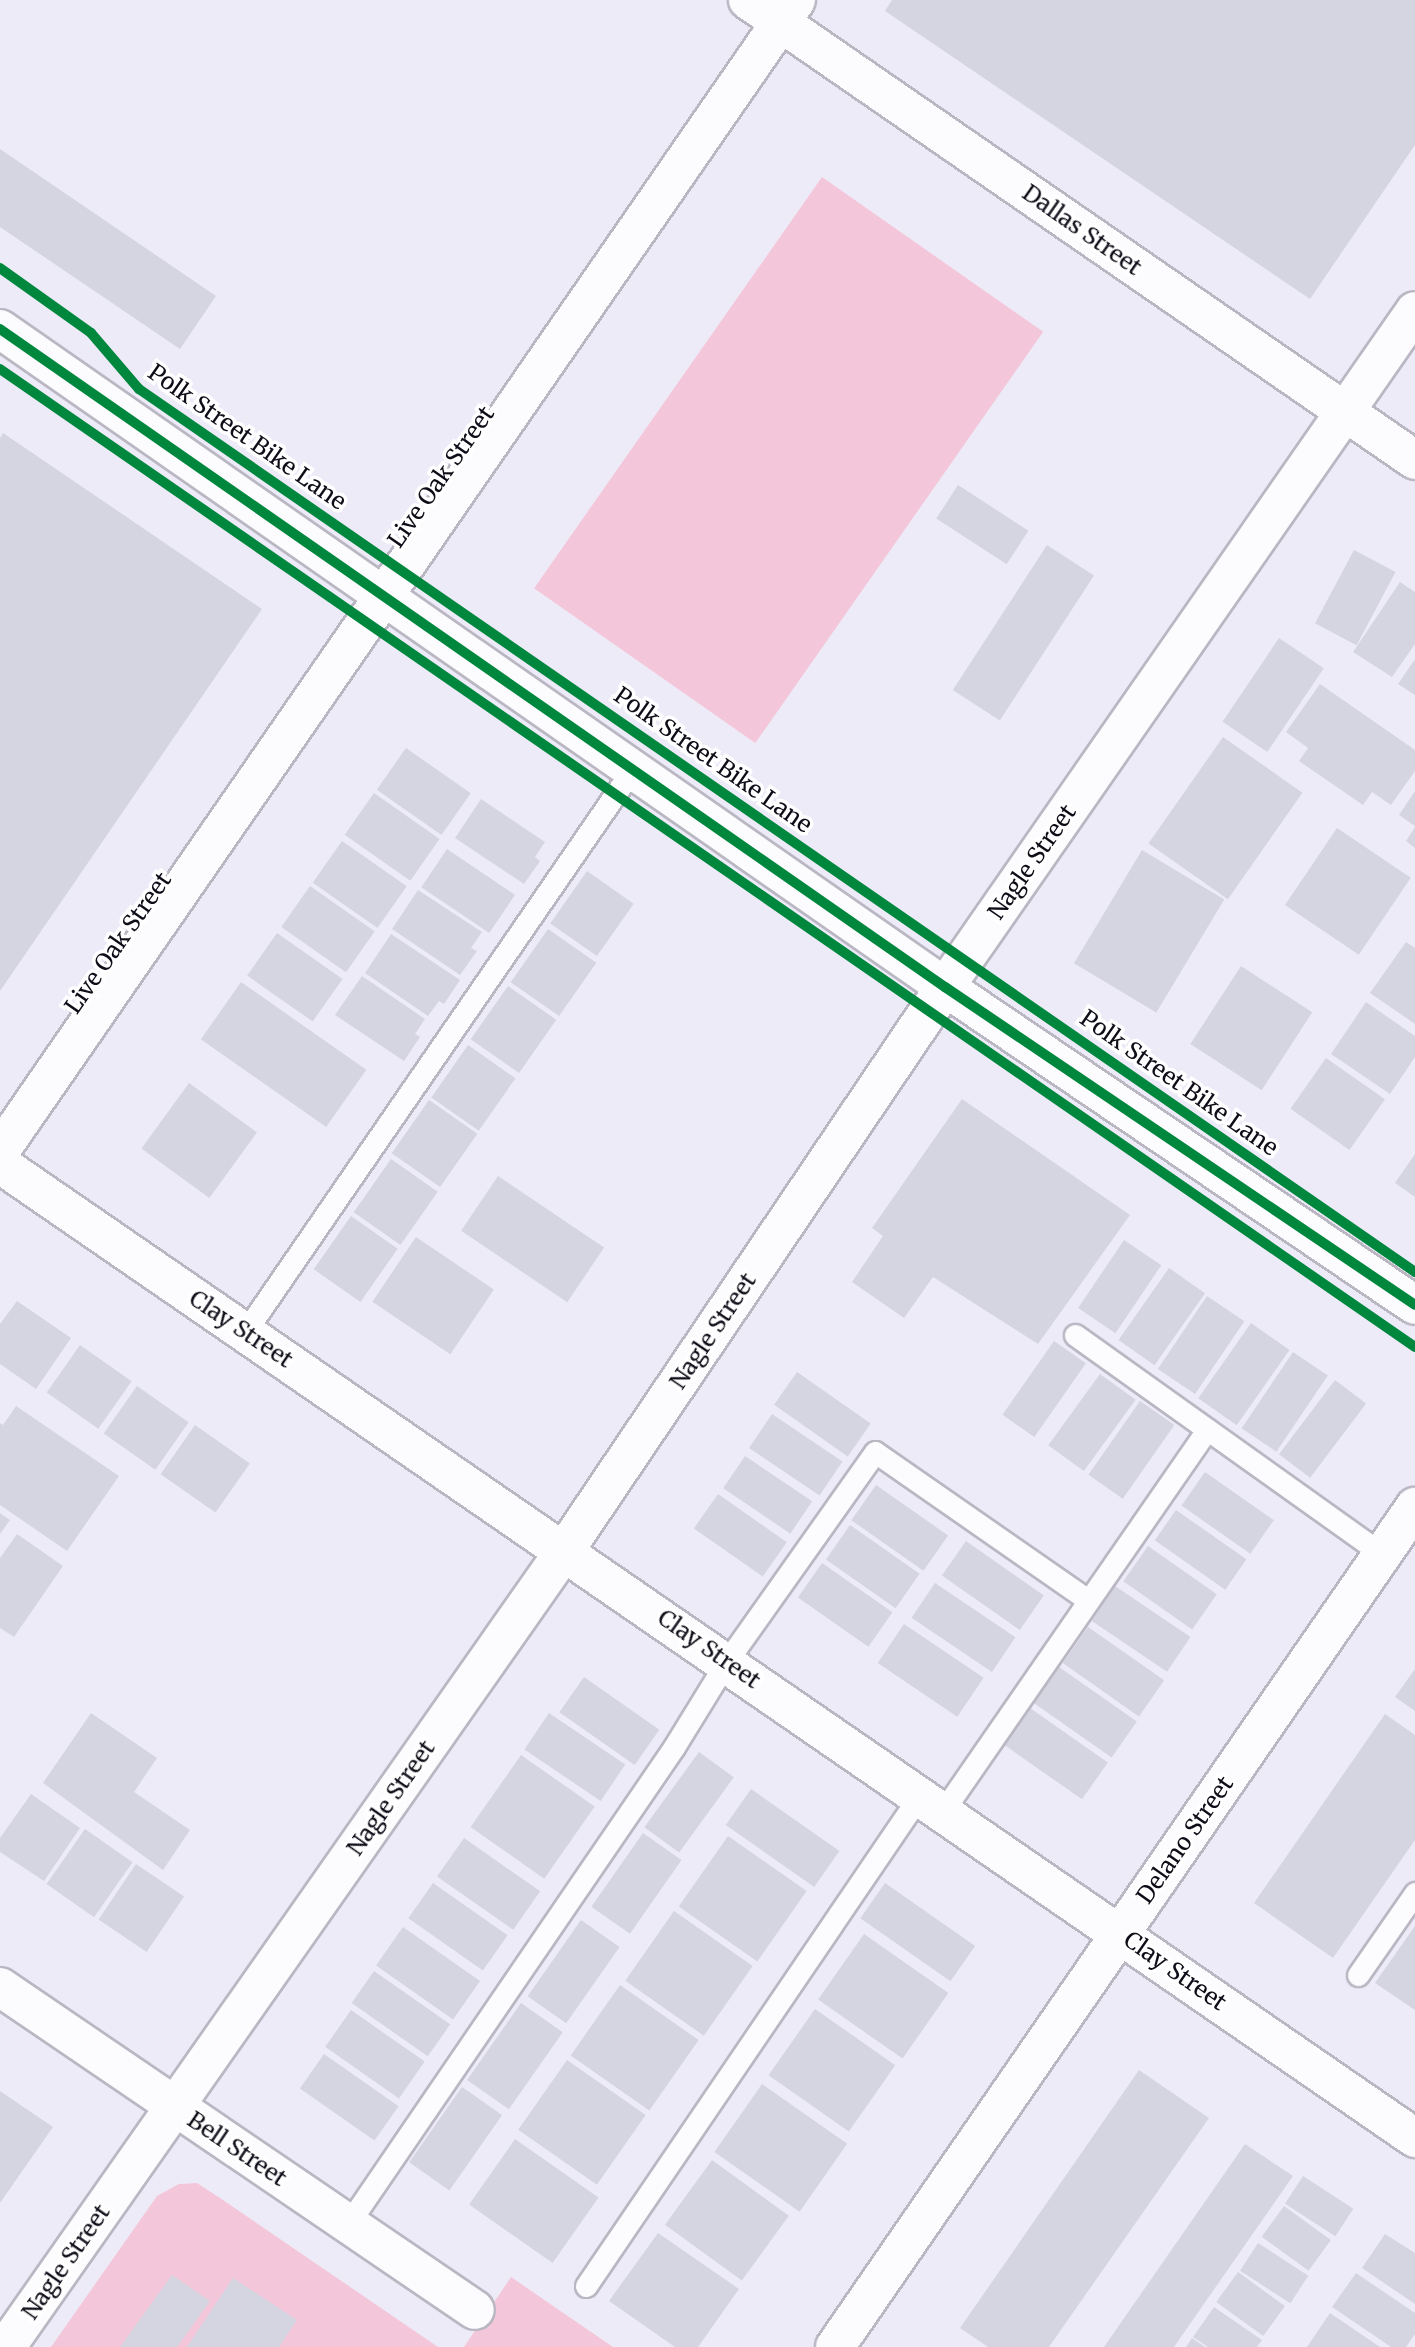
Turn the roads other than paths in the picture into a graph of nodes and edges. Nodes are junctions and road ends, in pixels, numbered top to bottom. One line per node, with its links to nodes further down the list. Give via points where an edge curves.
1 (748, 0): 2 (street, Dallas Street)
2 (789, 11): 5 (street, Dallas Street); 7 (street, Live Oak Street)
3 (1415, 311): 5 (street, Nagle Street)
4 (0, 329): 7 (street)
5 (1344, 411): 6 (street, Dallas Street); 9 (street, Nagle Street)
6 (1415, 460)
7 (383, 597): 8 (street); 10 (street, Live Oak Street)
8 (632, 770): 9 (street); 13 (lane)
9 (945, 987): 12 (street); 17 (street, Nagle Street)
10 (0, 1151)
11 (0, 1164): 13 (street, Clay Street)
12 (1415, 1305)
13 (245, 1332): 17 (street, Clay Street)
14 (1074, 1335): 15 (lane)
15 (1207, 1430): 18 (lane); 19 (lane)
16 (1415, 1507): 18 (street, Delano Street)
17 (565, 1550): 20 (street, Clay Street); 26 (street, Nagle Street)
18 (1382, 1554): 23 (street, Delano Street)
19 (1088, 1600): 20 (lane, via 876,1452); 21 (lane)
20 (727, 1661): 21 (street, Clay Street); 28 (lane, via 674,1747)
21 (932, 1803): 23 (street, Clay Street); 29 (lane)
22 (1415, 1893): 24 (lane)
23 (1121, 1933): 27 (street, Clay Street); 32 (street, Delano Street)
24 (1358, 1975)
25 (0, 1987): 26 (street, Bell Street)
26 (174, 2107): 28 (street, Bell Street); 31 (street, Nagle Street)
27 (1415, 2138)
28 (348, 2224): 30 (street, Bell Street)
29 (586, 2286)
30 (475, 2310)
31 (6, 2347)
32 (835, 2347)

